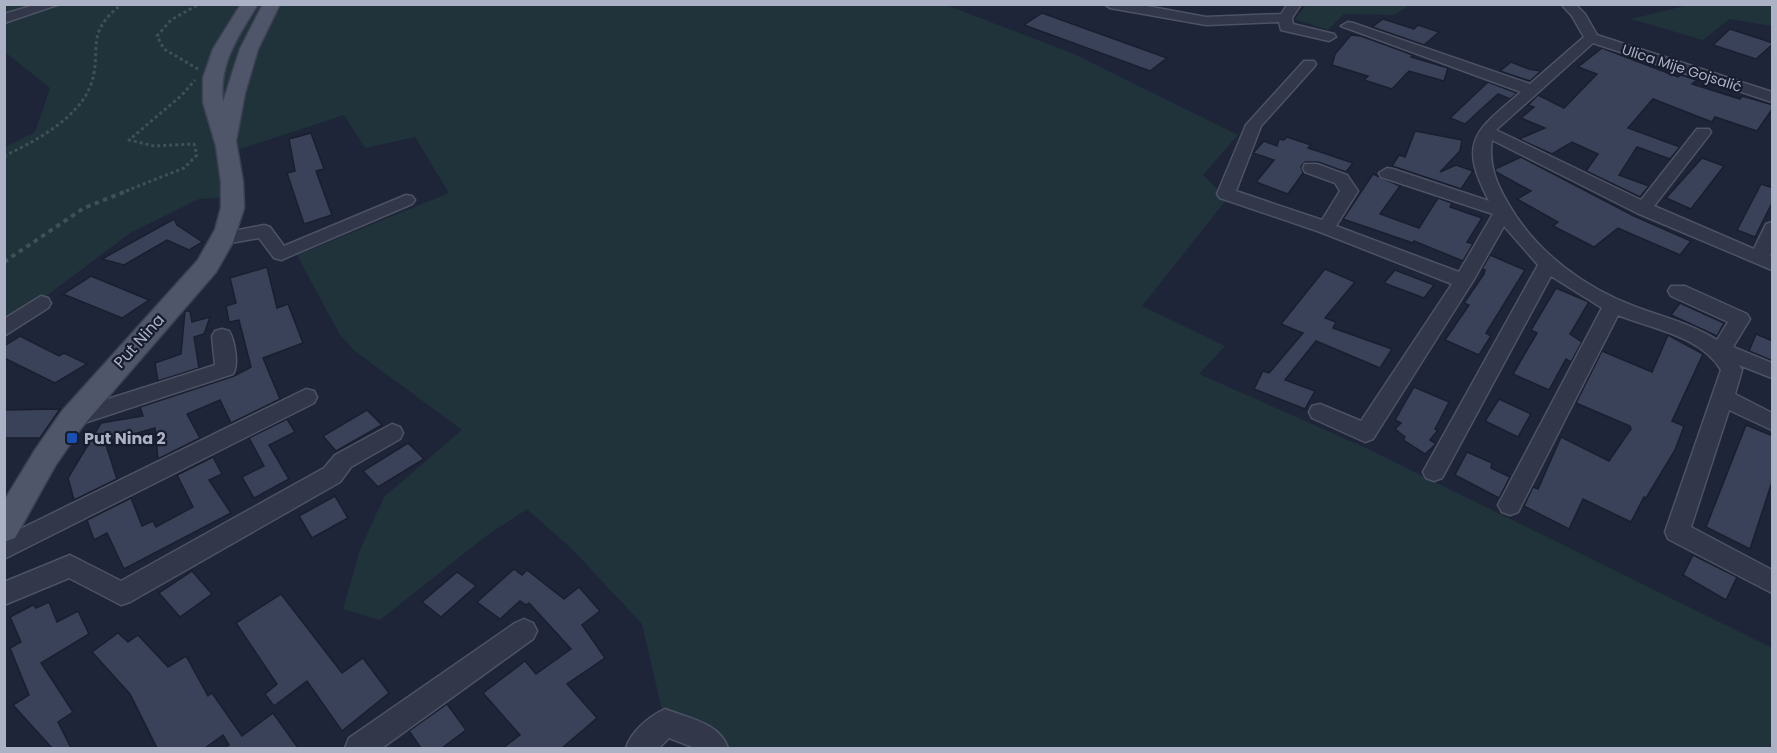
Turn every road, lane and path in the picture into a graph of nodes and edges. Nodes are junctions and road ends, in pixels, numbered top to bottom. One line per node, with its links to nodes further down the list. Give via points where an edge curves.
1 (122, 4): 21 (path, via 109,12 98,29 85,96 29,145)
2 (199, 4): 30 (path, via 171,20 157,36 164,49 195,65 200,74 129,141 154,146 194,144 197,155 184,168 84,208)
3 (250, 4): 20 (main road, Put Nina, via 218,57 213,78 214,106)
4 (272, 4): 20 (main road, Put Nina, via 249,49 235,93)
5 (1110, 4): 11 (street, via 1206,21)
6 (1296, 4): 11 (street)
7 (1567, 4): 14 (street, via 1578,14)
8 (44, 5): 9 (street); 10 (street)
9 (4, 13)
10 (4, 19)
11 (1286, 22): 13 (street)
12 (1348, 26): 16 (street)
13 (1329, 37)
14 (1591, 38): 16 (street); 17 (street, Ulica Mije Gojsalić)
15 (1309, 64): 27 (street, via 1254,125 1226,194)
16 (1534, 91): 18 (street)
17 (1773, 97)
18 (1486, 131): 25 (street); 26 (street, via 1480,152 1482,170)
19 (1703, 132): 25 (street)
20 (226, 143): 29 (main road, Put Nina, via 234,197)
21 (4, 156)
22 (1311, 168): 27 (street, via 1341,178 1349,191)
23 (1387, 173): 26 (street)
24 (406, 200): 29 (street, via 281,255 264,231)
25 (1643, 209): 31 (street)
26 (1503, 212): 32 (street, via 1529,248); 33 (street)
27 (1326, 228): 33 (street)
28 (1773, 228): 31 (street)
29 (225, 238): 44 (main road, Put Nina, via 207,266)
30 (4, 262)
31 (1755, 262)
32 (1548, 264): 36 (street, via 1566,279); 47 (street)
33 (1463, 281): 43 (street, via 1365,433)
34 (1678, 291): 39 (street, via 1740,319)
35 (41, 303): 37 (street)
36 (1613, 305): 39 (street, via 1694,337); 48 (street)
37 (4, 329)
38 (222, 336): 44 (street, via 226,369)
39 (1720, 352): 40 (street); 42 (street, via 1732,370)
40 (1773, 371)
41 (306, 397): 50 (street)
42 (1722, 397): 45 (street); 51 (street, via 1677,532)
43 (1320, 412)
44 (72, 419): 49 (main road, Put Nina)
45 (1773, 422)
46 (392, 433): 52 (street, via 343,461 333,475 121,594 70,566)
47 (1434, 472)
48 (1510, 505)
49 (4, 529)
50 (4, 549)
51 (1773, 582)
52 (4, 594)
53 (524, 631): 54 (street)
54 (359, 748)
55 (640, 748): 56 (street, via 665,723 706,739)
56 (714, 748)

